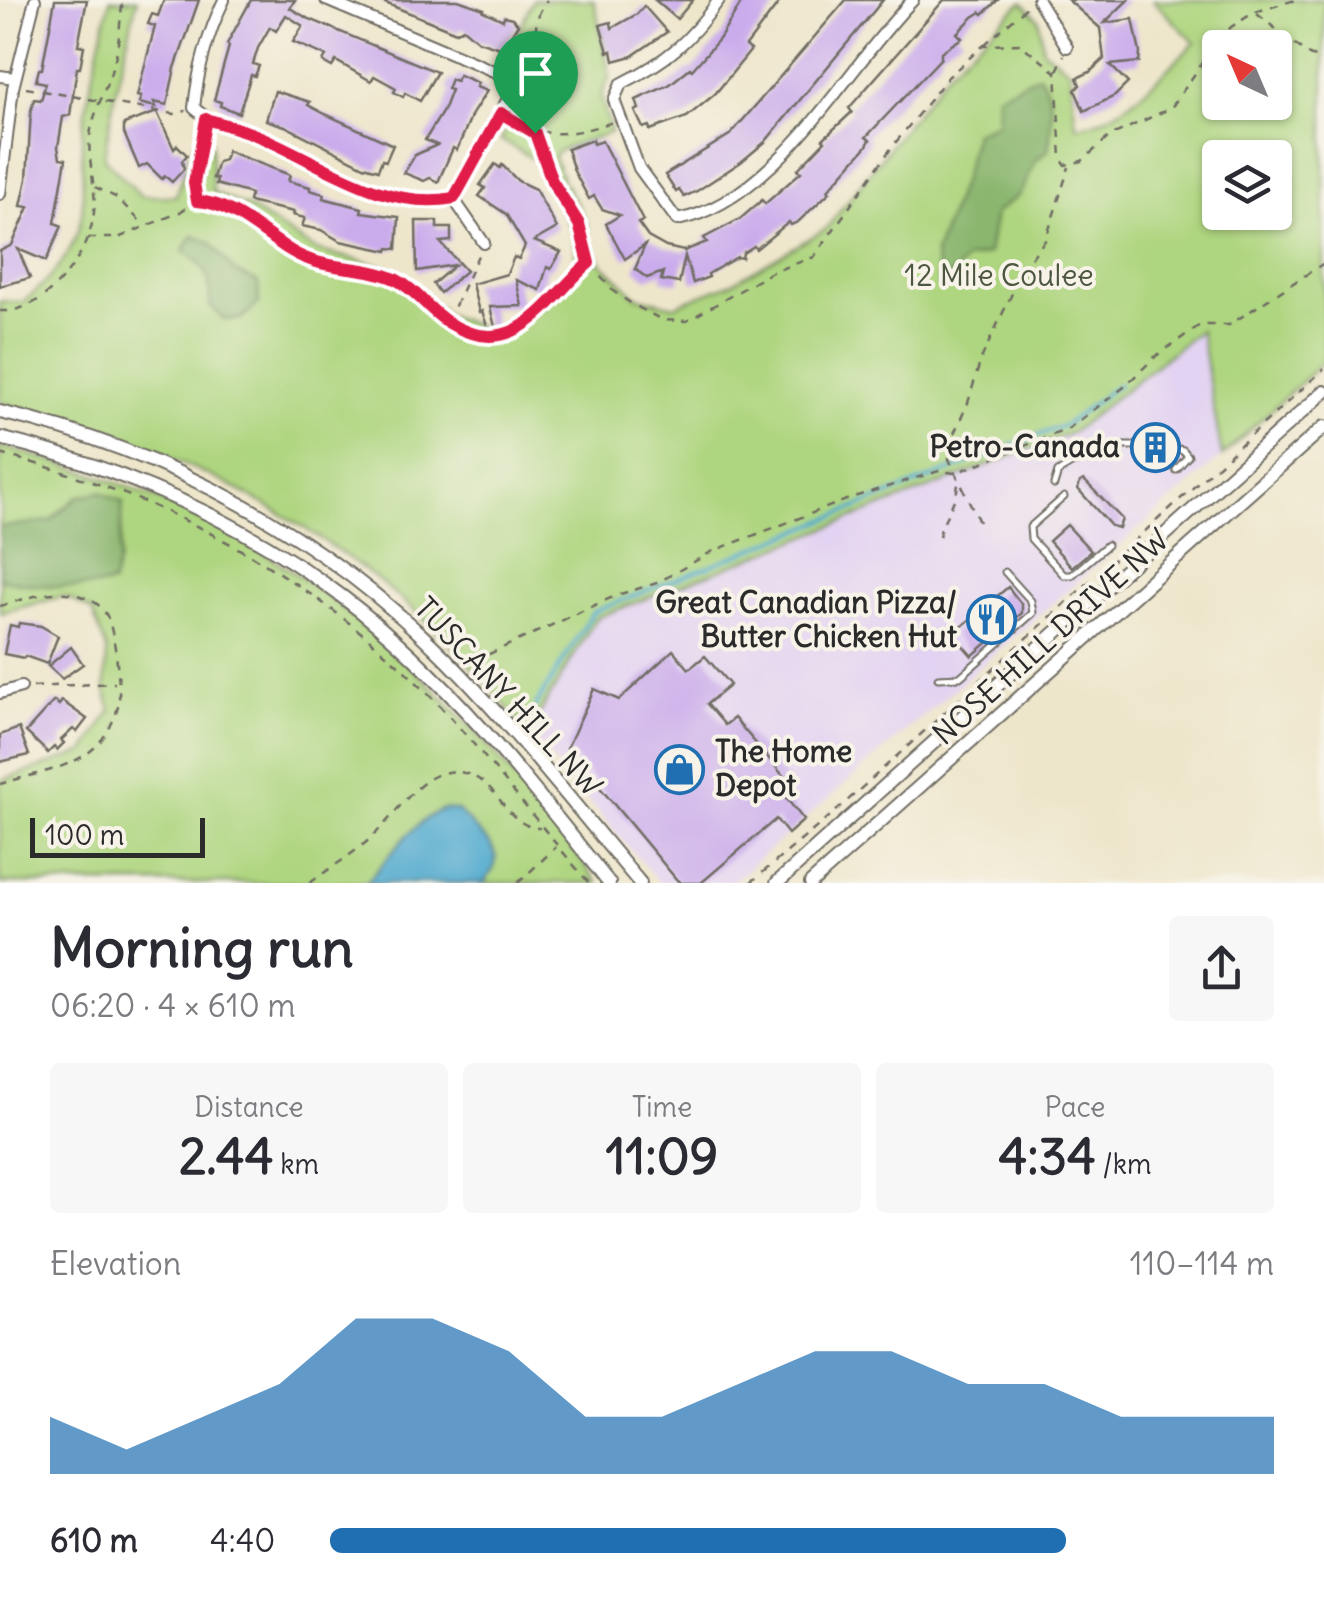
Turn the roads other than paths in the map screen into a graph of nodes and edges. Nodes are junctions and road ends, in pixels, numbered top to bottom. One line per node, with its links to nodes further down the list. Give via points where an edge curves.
1 (35, 0): 9 (street)
2 (224, 0): 11 (street, via 206,37 194,108 206,119 259,136 366,188 418,200)
3 (326, 0): 11 (street, via 510,78 513,90)
4 (719, 0): 5 (street, via 679,50 621,84 614,100 632,154 677,220 740,191 778,160)
5 (913, 0)
6 (1037, 0): 7 (street)
7 (1067, 47)
8 (0, 76): 9 (street)
9 (14, 83): 10 (street)
10 (0, 194)
11 (454, 198): 12 (street)
12 (484, 243)
13 (1324, 392): 29 (street, NOSE HILL DRIVE NW)
14 (0, 412): 28 (street, TUSCANY HILL NW, via 60,427 186,476 274,522 350,575 454,668)
15 (1324, 427): 30 (street, NOSE HILL DRIVE NW)
16 (0, 438): 27 (street, TUSCANY HILL NW, via 187,502 332,589 460,706)
17 (1138, 446): 20 (lane, via 1102,446 1058,472)
18 (1173, 448): 19 (lane, via 1188,456)
19 (1176, 470)
20 (1054, 486)
21 (1064, 497): 22 (lane, via 1030,527 1031,538 1064,575)
22 (1107, 544)
23 (1005, 572): 24 (lane, via 1031,601 1033,613 960,677)
24 (938, 678)
25 (21, 687): 26 (street)
26 (0, 693)
27 (609, 883)
28 (640, 883)
29 (776, 883)
30 (811, 883)

